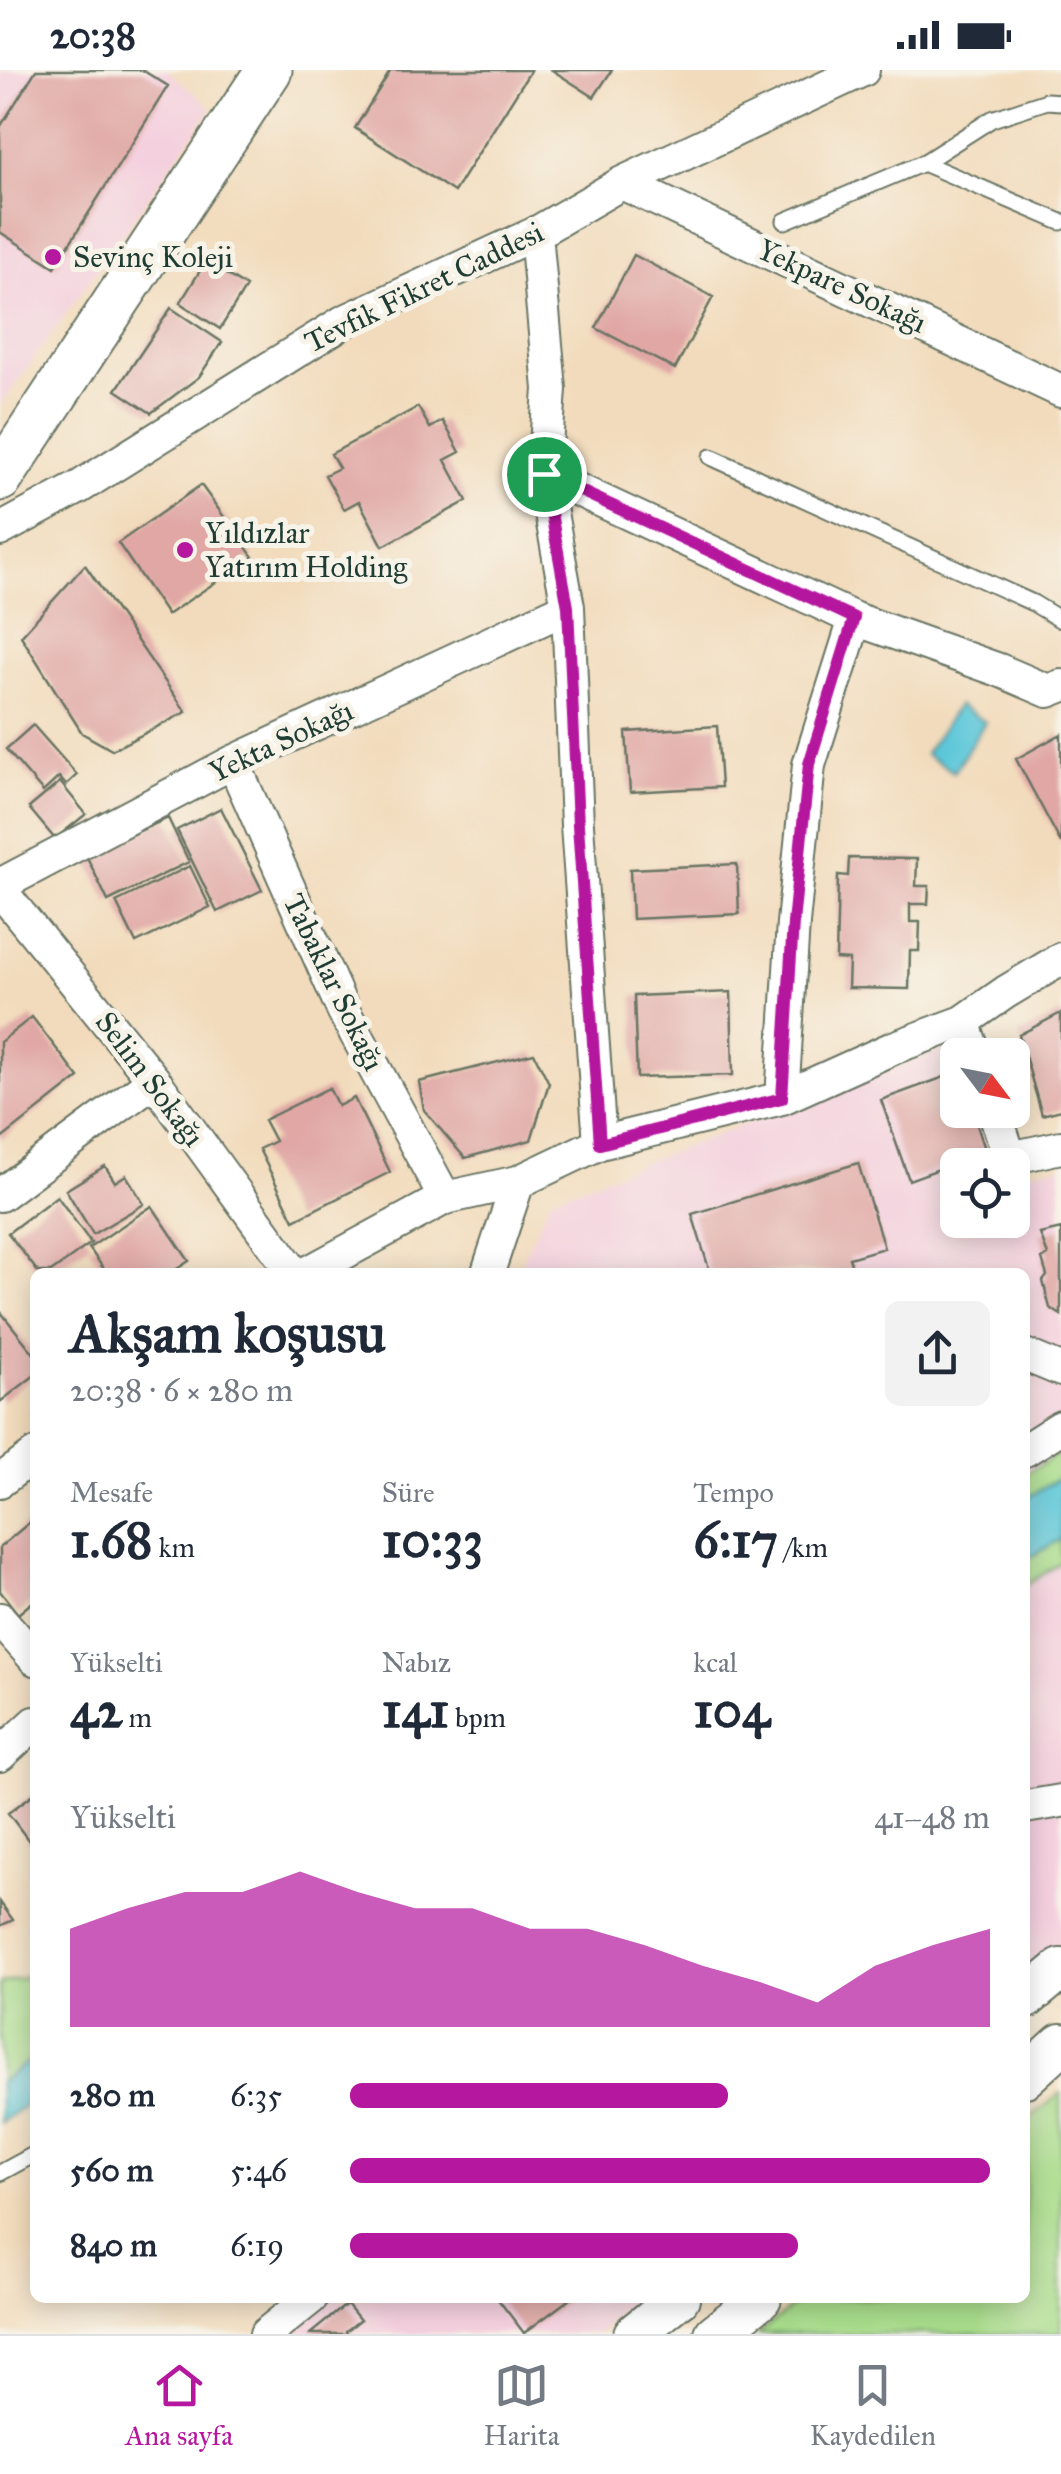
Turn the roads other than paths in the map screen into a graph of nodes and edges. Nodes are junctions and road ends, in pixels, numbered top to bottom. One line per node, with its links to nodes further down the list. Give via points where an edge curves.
1 (269, 70): 12 (main road)
2 (863, 70): 5 (street, Tevfik Fikret Caddesi)
3 (1061, 102): 4 (lane, via 1046,100 992,120)
4 (923, 163): 6 (lane); 7 (lane)
5 (622, 183): 8 (street, Tevfik Fikret Caddesi); 9 (street, Yekpare Sokağı)
6 (785, 221)
7 (1061, 222)
8 (536, 233): 11 (street, via 550,390); 13 (street, Tevfik Fikret Caddesi, via 342,322)
9 (1061, 391)
10 (711, 458): 16 (lane)
11 (544, 474): 14 (street); 15 (street)
12 (0, 478)
13 (0, 530)
14 (568, 607): 18 (street, Yekta Sokağı); 26 (street)
15 (854, 618): 17 (street, via 1048,691); 24 (street, via 809,764)
16 (1061, 620)
17 (1061, 686)
18 (233, 762): 19 (street, Yekta Sokağı); 30 (street, Tabaklar Sokağı, via 343,1010)
19 (0, 888): 23 (street, Selim Sokağı)
20 (1061, 959): 21 (street)
21 (964, 1022): 22 (street); 24 (street)
22 (969, 1038)
23 (154, 1080): 29 (street); 31 (street, Selim Sokağı)
24 (782, 1098): 26 (street)
25 (1000, 1128): 27 (street, via 1010,1158)
26 (600, 1144): 28 (street)
27 (1061, 1147)
28 (518, 1182): 30 (street); 33 (street)
29 (0, 1195)
30 (445, 1198): 32 (street)
31 (290, 1268)
32 (317, 1268)
33 (489, 1268)
34 (1030, 1357): 35 (street)
35 (1061, 1370)
36 (1061, 1427): 37 (street)
37 (1030, 1447)
38 (30, 1459): 39 (street)
39 (0, 1481)
40 (0, 1619): 41 (street)
41 (30, 1653)
42 (30, 1727): 43 (street)
43 (0, 1754)
44 (1061, 1801): 45 (street)
45 (1030, 1806)
46 (1061, 1969): 47 (street)
47 (1030, 1995)
48 (1061, 2044): 49 (street)
49 (1030, 2072)
50 (30, 2157): 51 (lane)
51 (0, 2173)
52 (301, 2303): 55 (street)
53 (673, 2303): 56 (street)
54 (754, 2303): 57 (street)
55 (273, 2318)
56 (634, 2334)
57 (714, 2334)

